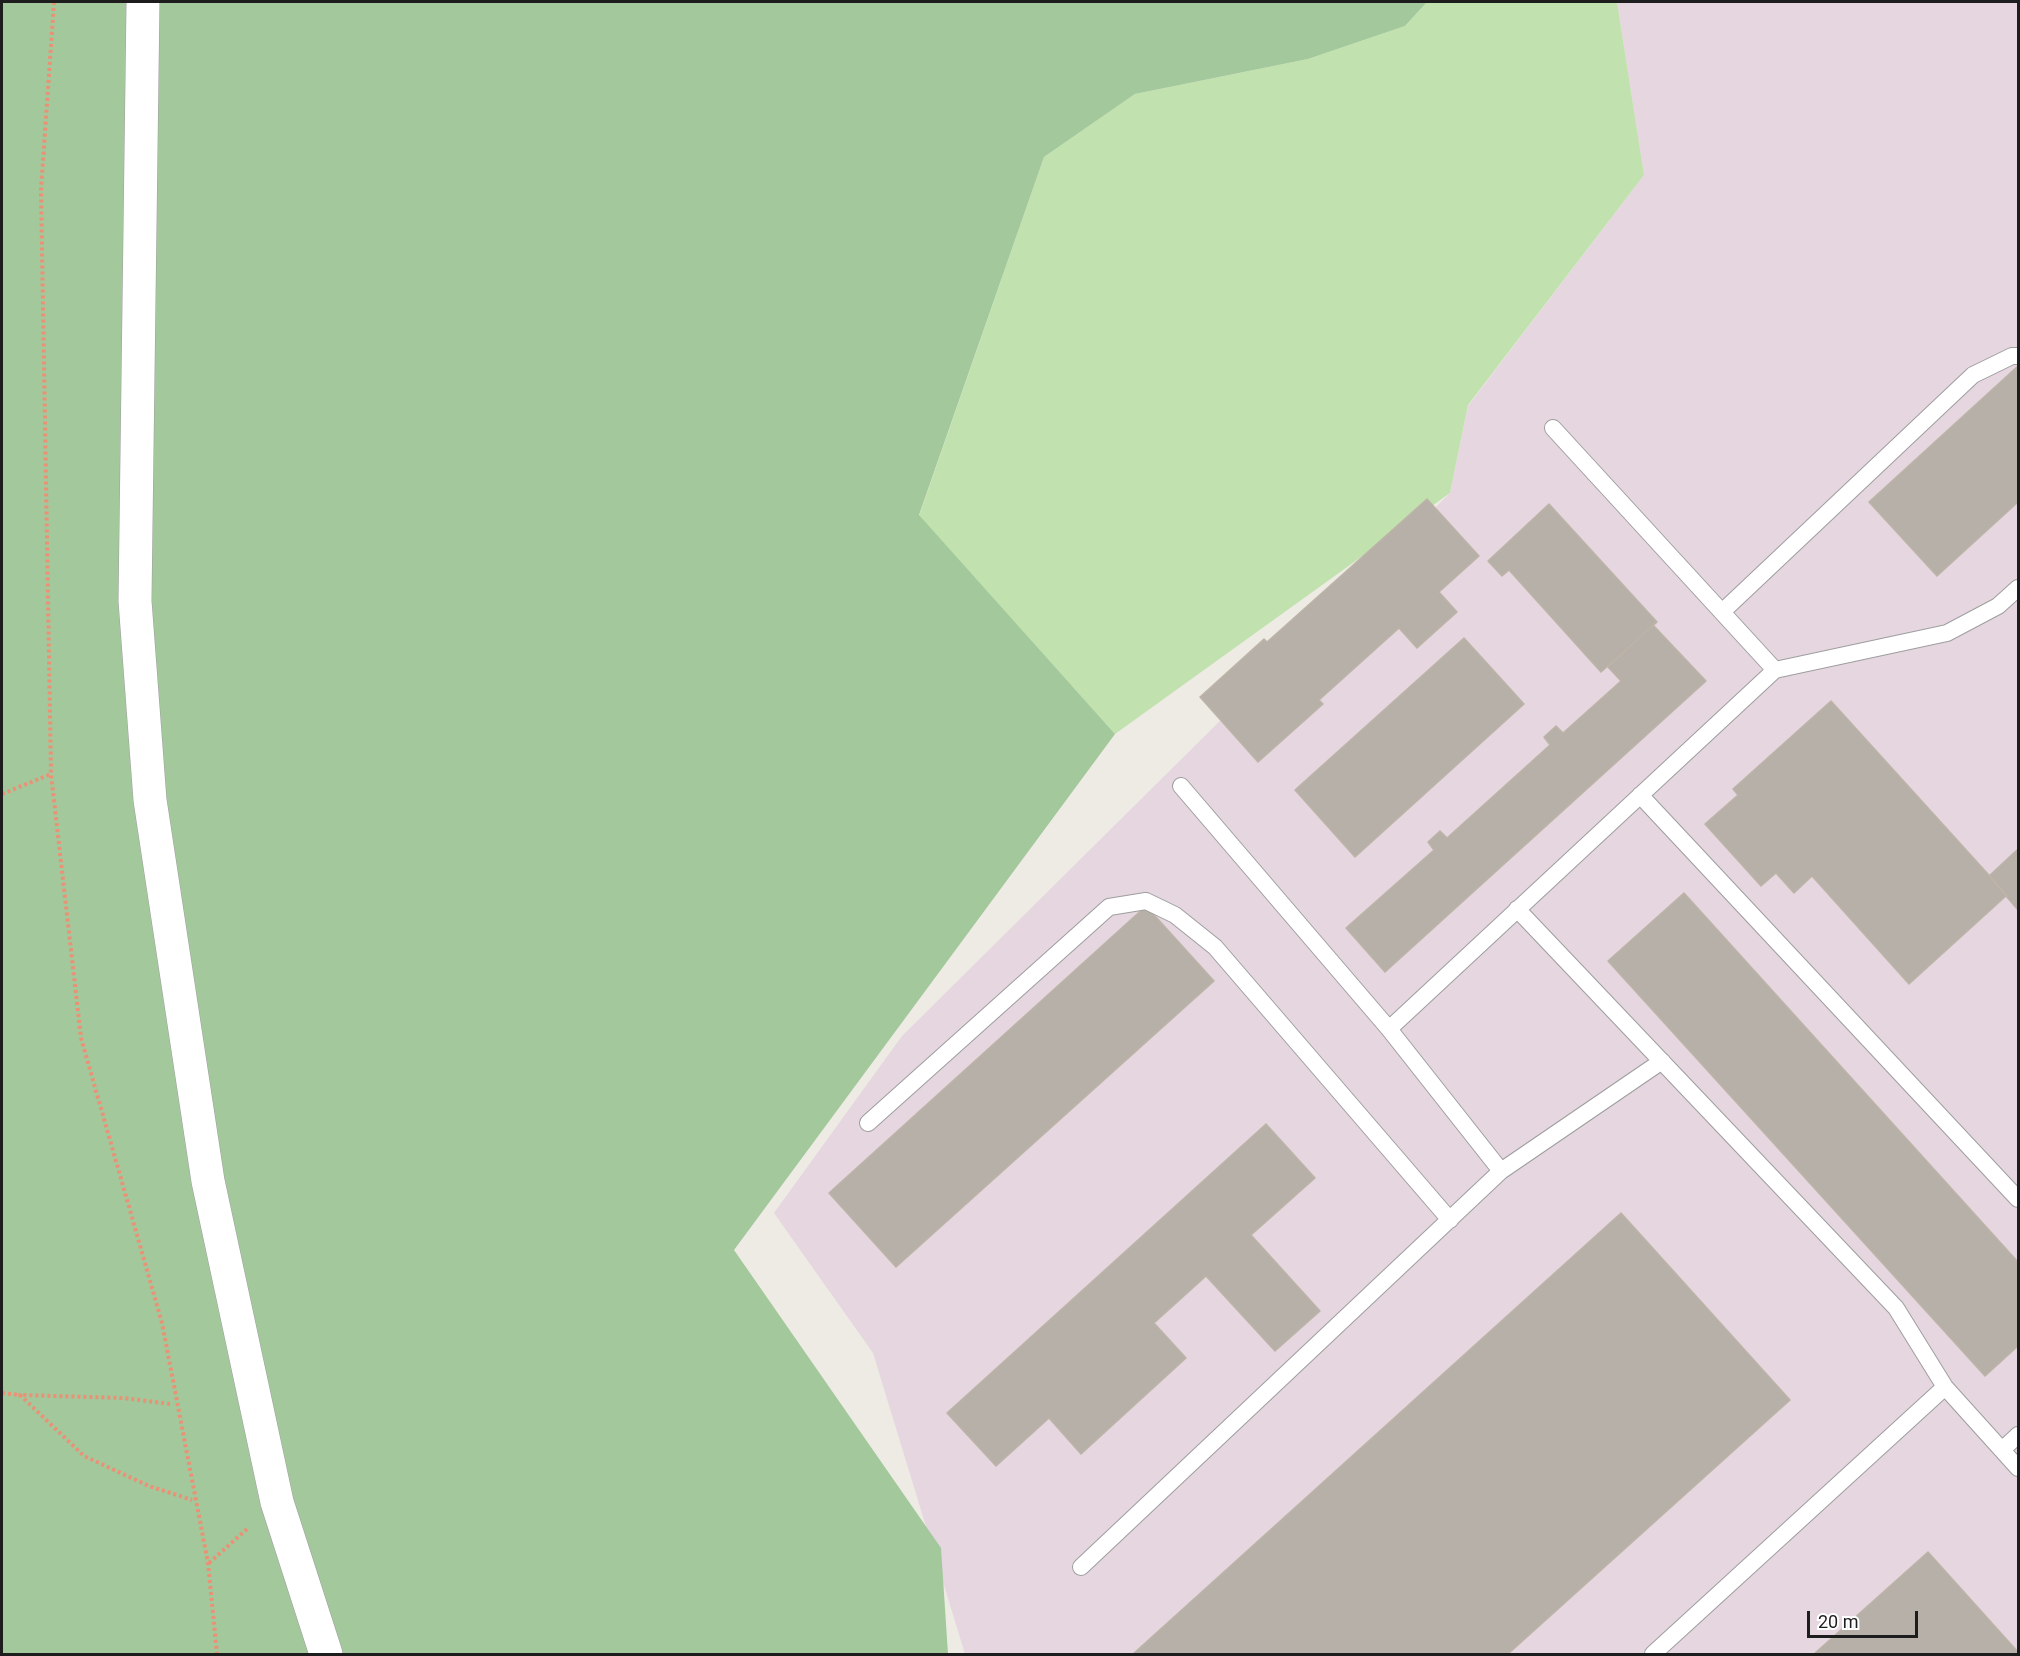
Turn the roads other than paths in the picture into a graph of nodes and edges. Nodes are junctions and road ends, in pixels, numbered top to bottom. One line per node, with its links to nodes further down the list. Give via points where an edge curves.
1 (143, 2): 21 (street, via 135,601 150,800 208,1181 277,1502)
2 (2019, 356): 5 (lane, via 1973,375)
3 (1553, 428): 5 (lane)
4 (2019, 588): 6 (lane, via 1998,606 1947,633)
5 (1722, 612): 6 (lane)
6 (1775, 670): 8 (lane)
7 (1181, 786): 10 (lane)
8 (1640, 795): 9 (lane); 14 (lane)
9 (1517, 909): 10 (lane); 11 (lane)
10 (1389, 1029): 13 (lane)
11 (1662, 1061): 13 (lane); 16 (lane, via 1896,1308)
12 (868, 1123): 15 (lane, via 1109,907 1146,901 1175,915 1215,947)
13 (1502, 1171): 15 (lane)
14 (2019, 1199)
15 (1450, 1220): 20 (lane)
16 (1945, 1386): 18 (lane); 22 (lane)
17 (2019, 1435): 18 (lane)
18 (2002, 1450): 19 (lane)
19 (2019, 1468)
20 (1081, 1567)
21 (326, 1654)
22 (1653, 1654)

